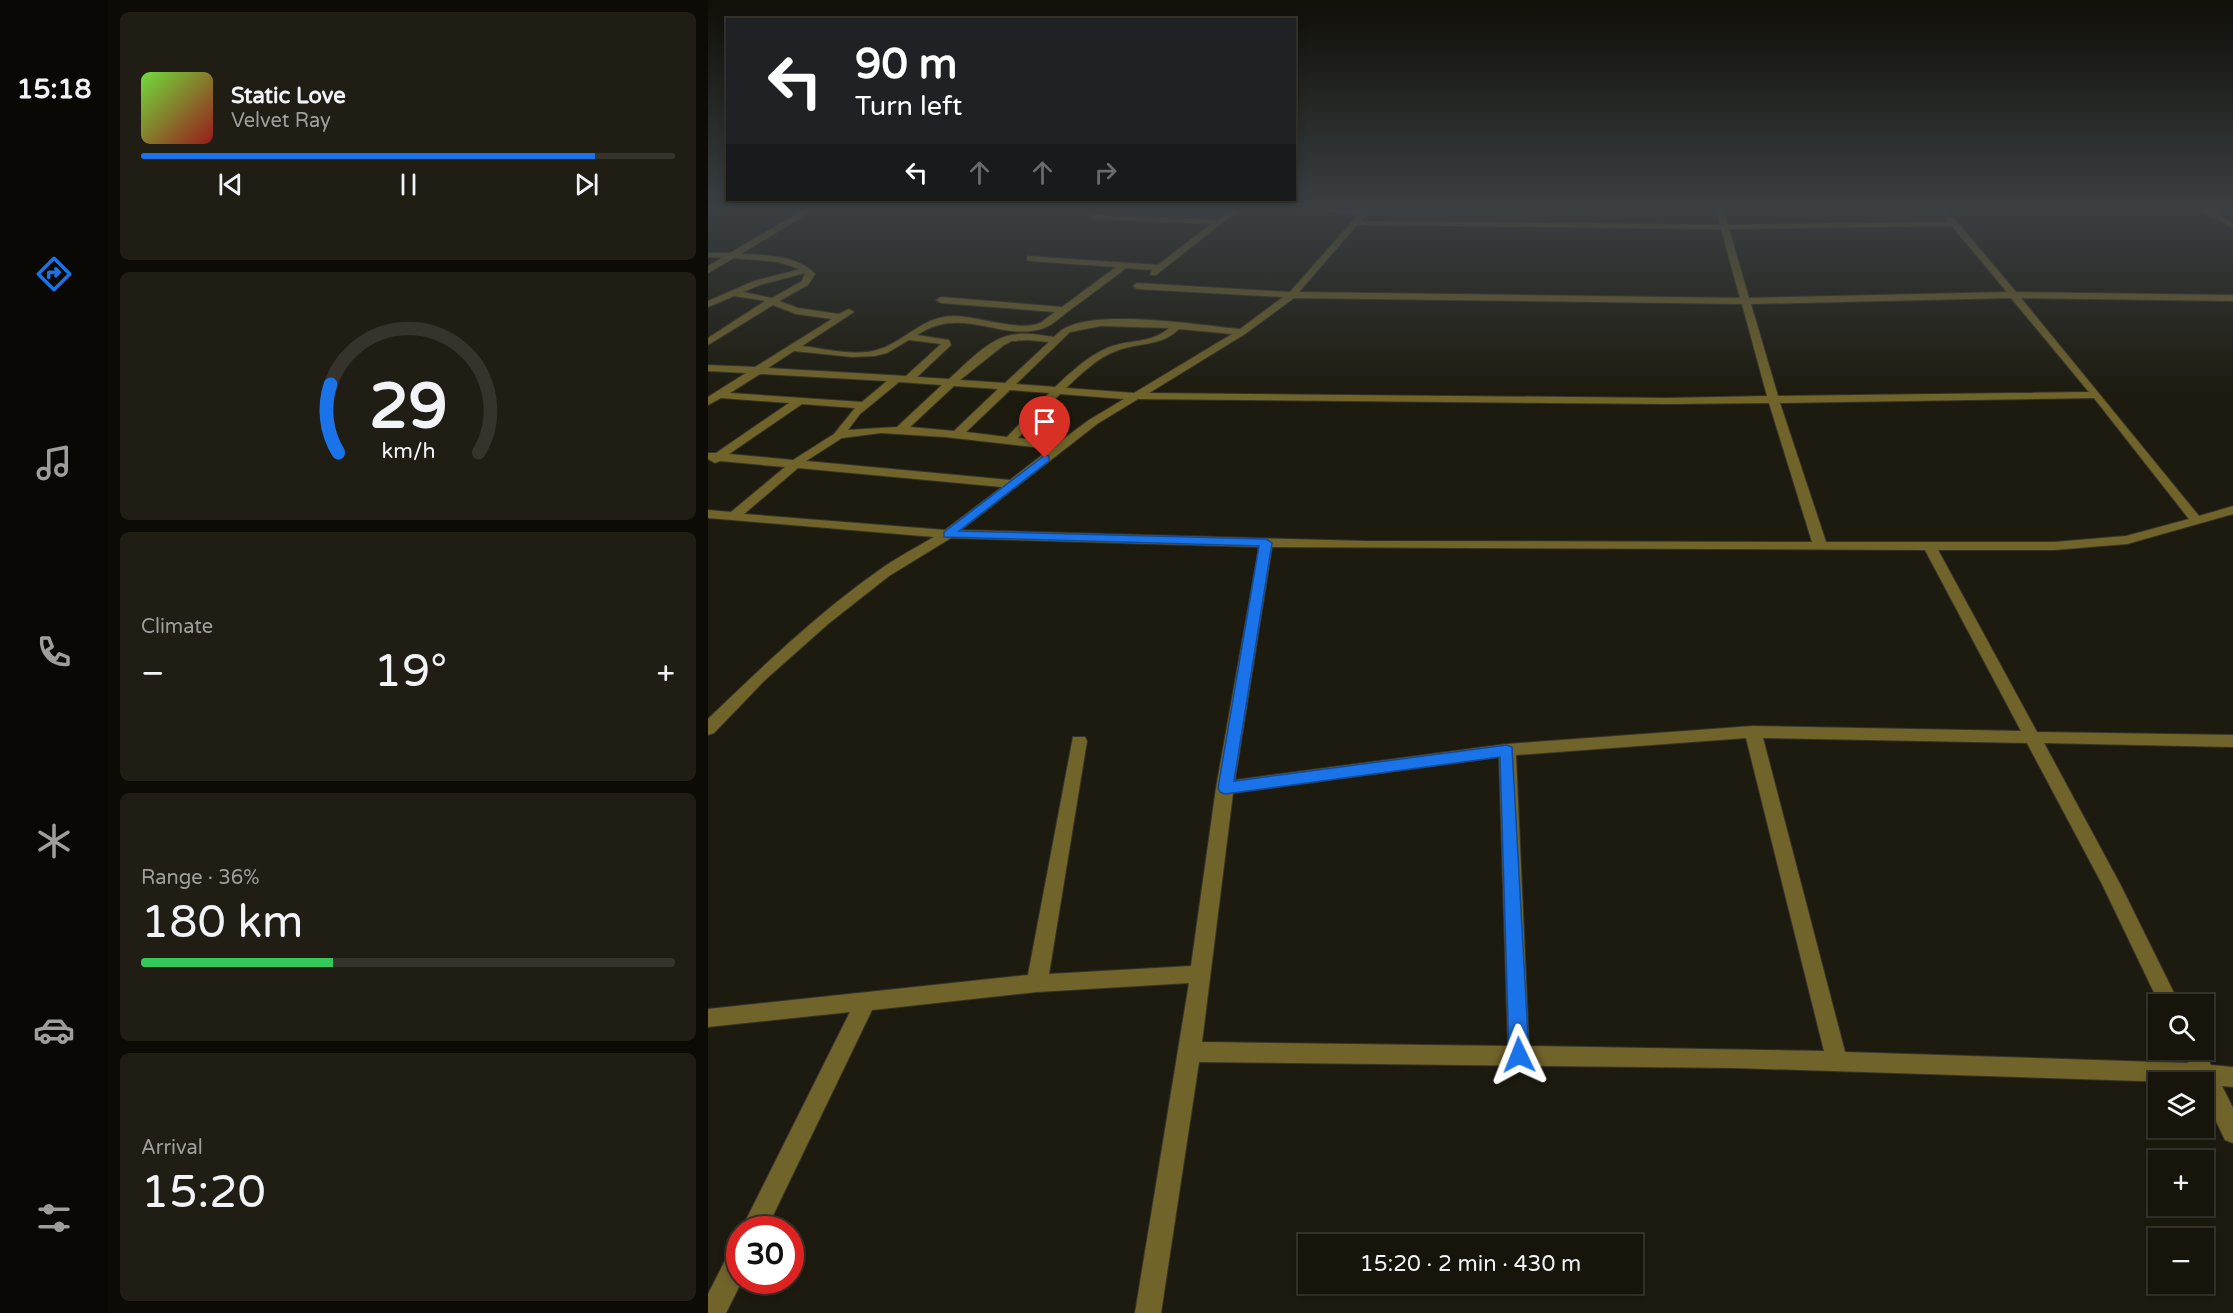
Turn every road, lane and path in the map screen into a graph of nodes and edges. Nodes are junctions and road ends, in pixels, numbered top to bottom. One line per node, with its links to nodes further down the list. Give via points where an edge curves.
1 (803, 271): 8 (street)
2 (809, 271): 13 (street, via 805,283)
3 (1117, 271): 16 (street)
4 (1156, 271): 9 (street, via 1137,286)
5 (1313, 271): 9 (street)
6 (1738, 271): 14 (street)
7 (1993, 271): 10 (street)
8 (731, 293): 13 (street); 15 (street)
9 (1292, 295): 14 (street); 18 (street)
10 (2012, 295): 11 (street); 14 (street); 29 (street)
11 (2233, 298)
12 (941, 300): 16 (street)
13 (772, 301): 21 (street); 22 (street, via 796,311 845,315)
14 (1747, 301): 32 (street)
15 (708, 304)
16 (1065, 310): 19 (street, via 1049,323 1036,327 942,320)
17 (1175, 327): 18 (street); 20 (street, via 1088,323 1076,325); 28 (street, via 1162,339 1109,350)
18 (1242, 332): 31 (street)
19 (908, 337): 22 (street, via 877,353); 25 (street, via 941,340 946,345)
20 (1057, 340): 26 (street, via 1006,339); 27 (street)
21 (708, 342)
22 (793, 348): 24 (street)
23 (708, 368): 24 (street)
24 (759, 370): 25 (street); 30 (street)
25 (903, 379): 26 (street); 35 (street)
26 (954, 382): 27 (street); 36 (street)
27 (1010, 386): 28 (street); 37 (street)
28 (1060, 390): 31 (street); 39 (street)
29 (2097, 394): 32 (street); 48 (street)
30 (720, 395): 33 (street); 34 (street)
31 (1133, 396): 32 (street); 40 (street)
32 (1773, 399): 51 (street)
33 (799, 400): 35 (street); 41 (street)
34 (708, 402)
35 (865, 405): 38 (street)
36 (898, 431): 37 (street); 38 (street, via 861,430)
37 (956, 435): 39 (street)
38 (838, 436): 43 (street)
39 (1010, 441): 40 (street)
40 (1060, 447): 44 (street)
41 (713, 456): 42 (street); 43 (street)
42 (708, 465)
43 (798, 465): 44 (street); 47 (street)
44 (1013, 484): 49 (street)
45 (2233, 510): 48 (street)
46 (708, 514): 47 (street)
47 (733, 516): 49 (street)
48 (2197, 521): 52 (street, via 2103,543)
49 (948, 534): 50 (street); 53 (street, via 884,573 823,621 760,676)
50 (1266, 543): 51 (street); 59 (street)
51 (1820, 545): 52 (street)
52 (1929, 545): 55 (street)
53 (708, 729)
54 (1753, 732): 55 (street); 58 (street); 67 (street)
55 (2031, 736): 57 (street); 62 (street)
56 (1079, 741): 61 (street)
57 (2233, 741)
58 (1507, 750): 59 (street); 66 (street)
59 (1225, 788): 60 (street)
60 (1201, 974): 61 (street); 65 (street)
61 (1037, 983): 63 (street)
62 (2165, 994)
63 (866, 1000): 64 (street); 73 (street)
64 (708, 1018)
65 (1190, 1052): 66 (street); 76 (street)
66 (1519, 1055): 67 (street)
67 (1837, 1061): 68 (street)
68 (2148, 1072)
69 (2214, 1075): 70 (street)
70 (2233, 1077)
71 (2214, 1094): 72 (street)
72 (2233, 1132)
73 (760, 1216)
74 (726, 1286): 75 (street)
75 (712, 1313)
76 (1148, 1313)

